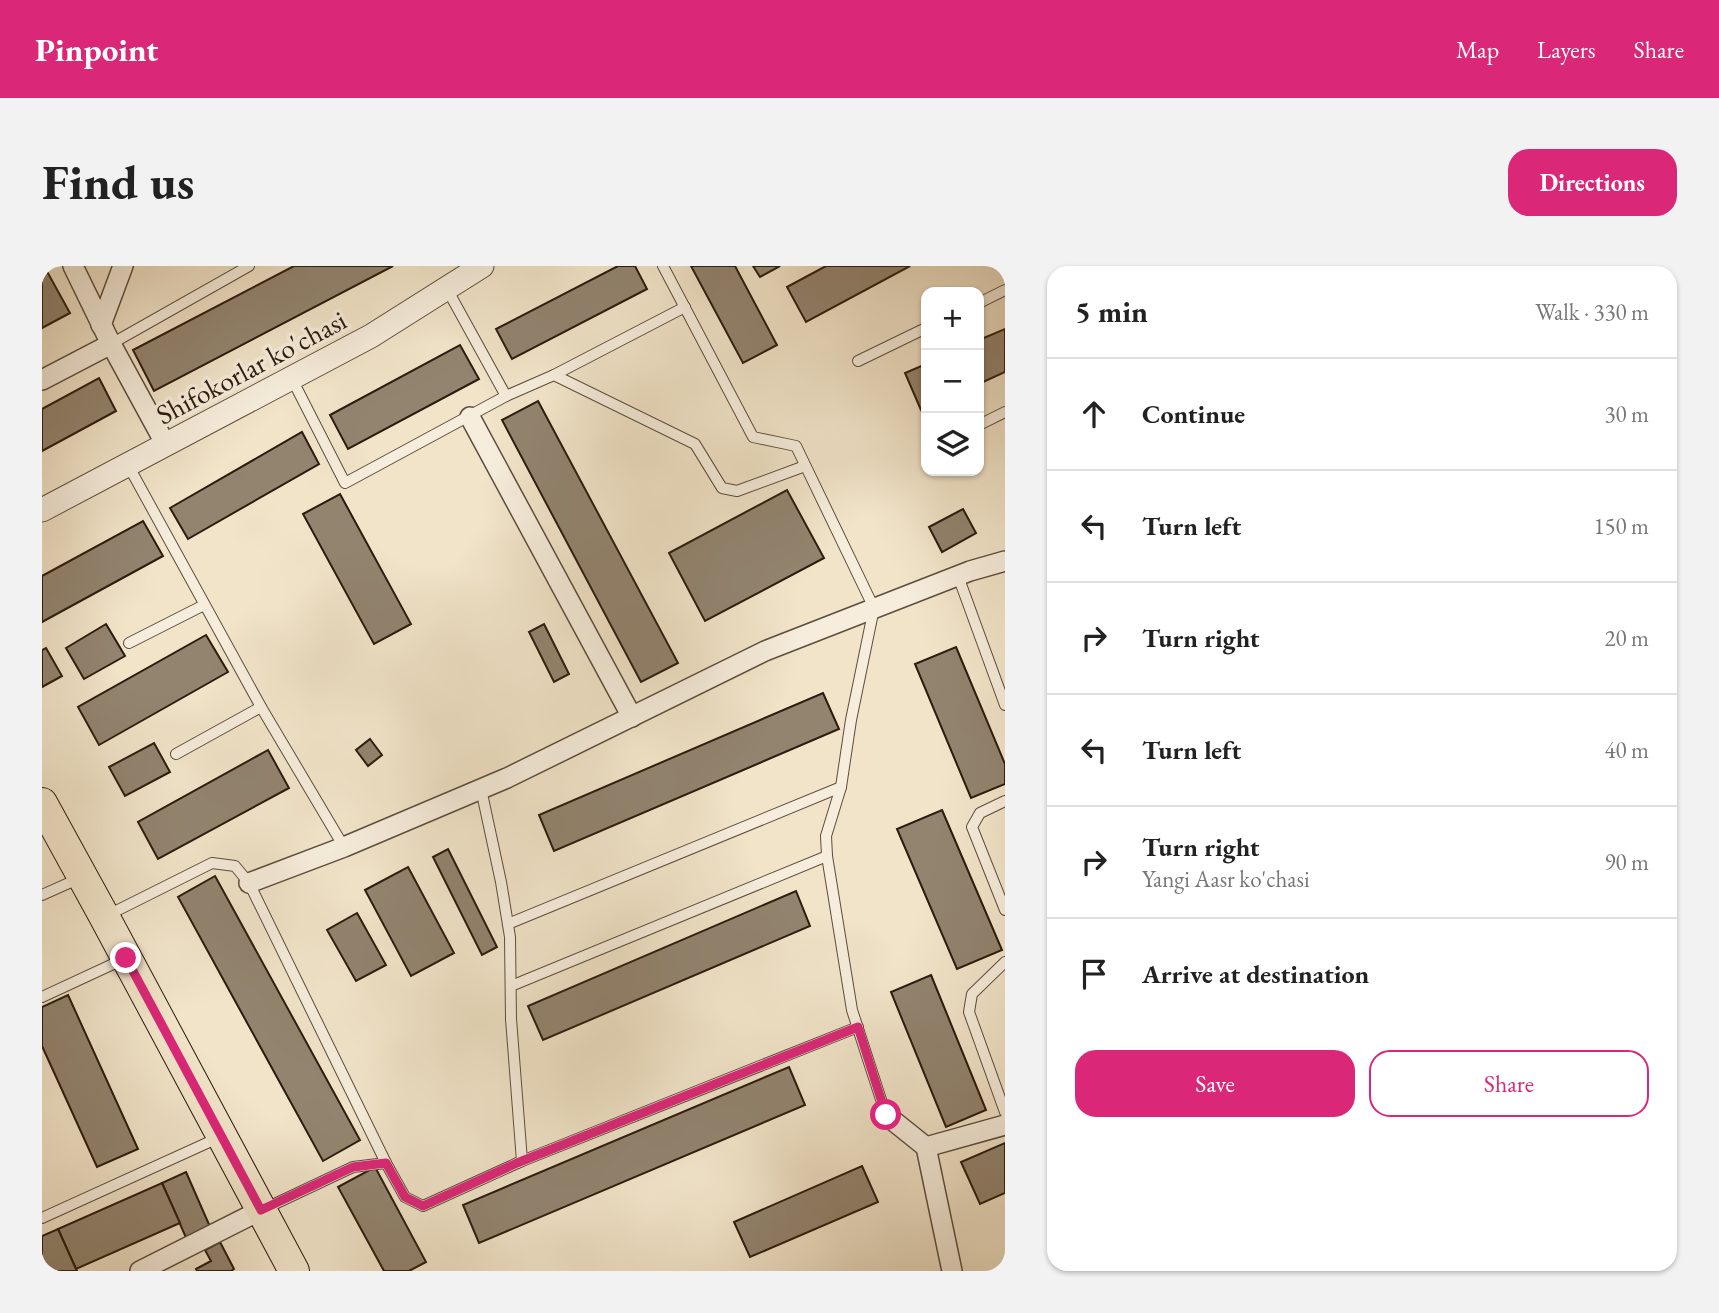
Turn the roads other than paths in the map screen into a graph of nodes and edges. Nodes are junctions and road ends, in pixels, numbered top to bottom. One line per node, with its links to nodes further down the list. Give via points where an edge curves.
1 (73, 266): 10 (street)
2 (123, 266): 10 (street)
3 (249, 266): 12 (lane)
4 (482, 266): 6 (street, Shifokorlar ko'chasi)
5 (663, 266): 9 (lane)
6 (446, 289): 15 (street, Shifokorlar ko'chasi, via 371,337); 17 (lane)
7 (1005, 290): 8 (lane)
8 (984, 300)
9 (685, 307): 14 (lane); 23 (lane, via 753,436 796,446)
10 (101, 325): 12 (street)
11 (921, 330): 13 (lane)
12 (111, 344): 16 (street); 21 (street)
13 (858, 361)
14 (554, 375): 17 (lane); 23 (lane, via 695,444 722,488 737,491)
15 (292, 379): 19 (lane, via 345,483); 21 (street, Shifokorlar ko'chasi)
16 (42, 380)
17 (506, 396): 19 (lane)
18 (1005, 412): 20 (lane)
19 (470, 417): 32 (street)
20 (984, 422)
21 (166, 445): 22 (street, Shifokorlar ko'chasi)
22 (128, 465): 24 (street, Shifokorlar ko'chasi); 27 (lane)
23 (805, 466): 28 (lane)
24 (42, 510)
25 (1005, 561): 26 (street)
26 (958, 576): 28 (street); 30 (lane)
27 (204, 605): 29 (lane); 31 (lane)
28 (874, 608): 32 (street, via 765,651); 34 (lane)
29 (129, 643)
30 (1005, 705)
31 (261, 707): 33 (lane); 38 (lane)
32 (632, 717): 35 (street)
33 (176, 754)
34 (841, 787): 39 (lane, via 826,836); 45 (lane)
35 (481, 789): 38 (street); 45 (lane)
36 (1005, 801): 43 (lane, via 980,813 972,827)
37 (45, 816): 40 (main road)
38 (344, 847): 41 (street)
39 (827, 856): 48 (lane); 50 (lane)
40 (83, 877): 42 (lane); 44 (main road)
41 (248, 883): 44 (lane, via 235,866 212,863); 56 (lane)
42 (42, 895)
43 (1005, 910)
44 (104, 916): 46 (main road)
45 (508, 924): 48 (lane)
46 (126, 958): 49 (lane); 54 (main road)
47 (1005, 962): 51 (lane, via 972,994 969,1012)
48 (510, 986): 57 (lane, via 522,1161)
49 (42, 996)
50 (858, 1027): 52 (lane); 57 (lane)
51 (1005, 1112)
52 (886, 1115): 55 (street)
53 (1005, 1125): 55 (street)
54 (222, 1136): 58 (main road); 59 (lane)
55 (926, 1147): 62 (street)
56 (386, 1163): 57 (lane, via 405,1197 423,1206); 58 (lane, via 353,1167)
57 (517, 1163)
58 (261, 1210): 60 (street); 61 (main road)
59 (42, 1218)
60 (140, 1271)
61 (294, 1271)
62 (952, 1271)

